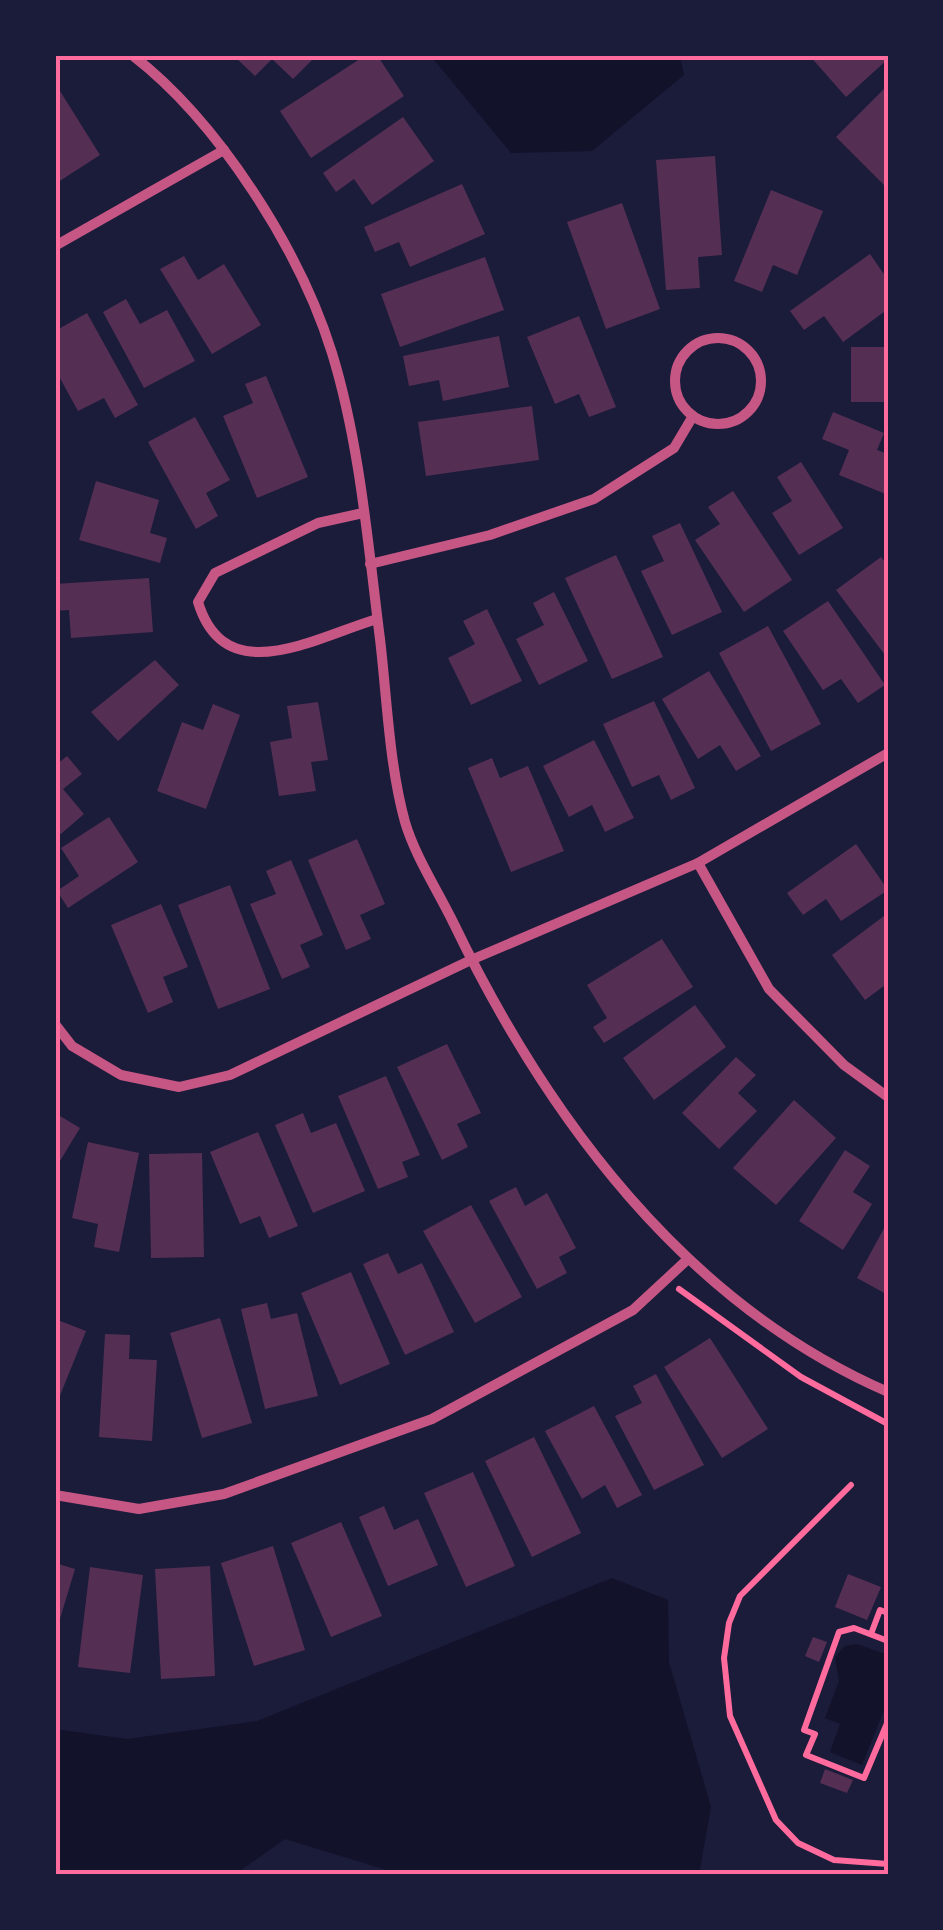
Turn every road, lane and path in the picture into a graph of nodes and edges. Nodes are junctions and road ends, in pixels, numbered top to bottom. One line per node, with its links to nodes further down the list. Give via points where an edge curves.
1 (132, 55): 2 (street)
2 (224, 150): 3 (street); 5 (street, via 299,274 332,353)
3 (55, 246)
4 (693, 416): 4 (street, via 732,422 753,406 761,381 743,346 700,342 679,362 676,392); 6 (street, via 674,448 594,498 490,535)
5 (362, 513): 6 (street); 7 (street, via 318,524 215,573 198,602 206,630 226,647 256,655)
6 (370, 564): 7 (street)
7 (377, 618): 10 (street, via 406,824)
8 (888, 753): 9 (street)
9 (698, 863): 10 (street); 12 (street, via 768,989 844,1065)
10 (471, 960): 11 (street, via 230,1075 179,1087 120,1076 72,1046); 13 (street, via 537,1074 606,1174)
11 (55, 1024)
12 (888, 1097)
13 (688, 1259): 14 (street, via 765,1321); 16 (street, via 634,1310 432,1420 224,1494 138,1509)
14 (888, 1392)
15 (851, 1485): 21 (path, via 740,1596 724,1658 730,1716 776,1820 798,1843 834,1860)
16 (55, 1495)
17 (888, 1614): 18 (path, via 880,1610)
18 (871, 1634): 19 (path); 20 (path, via 839,1632 804,1730 814,1734 806,1754 864,1778)
19 (888, 1642)
20 (888, 1721)
21 (888, 1864)

